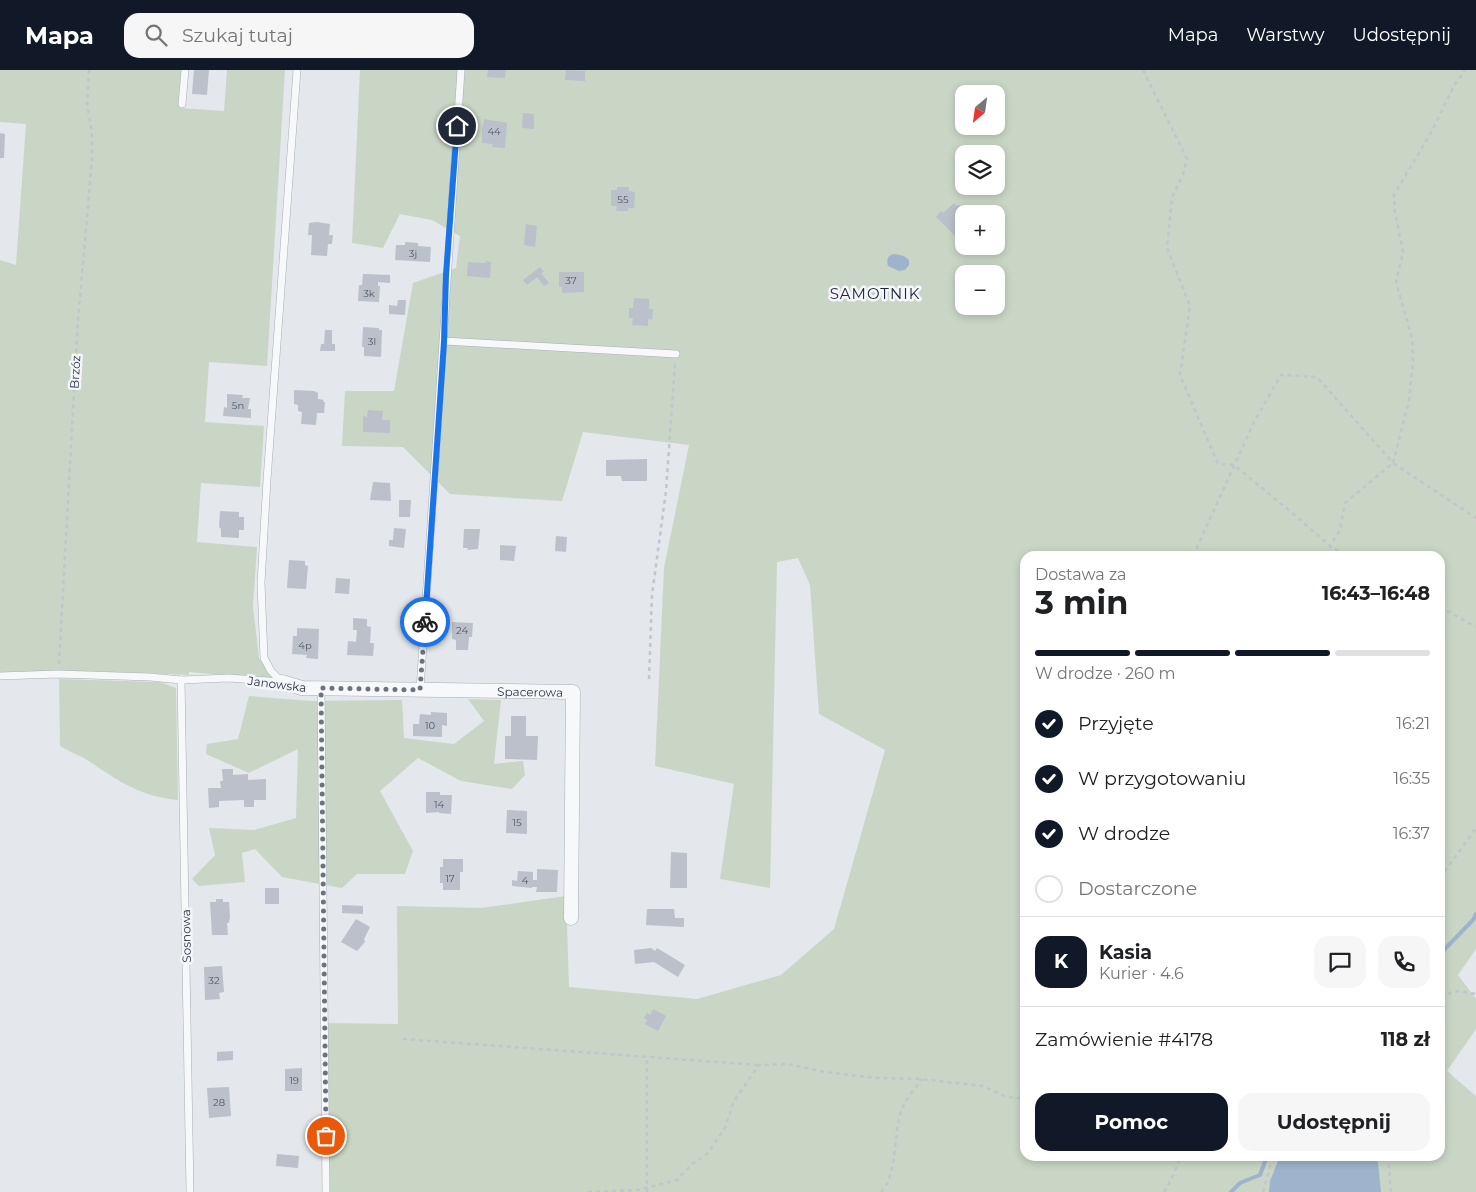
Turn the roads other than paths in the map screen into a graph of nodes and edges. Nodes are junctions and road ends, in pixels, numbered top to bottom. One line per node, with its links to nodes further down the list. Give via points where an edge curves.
1 (185, 70): 4 (lane)
2 (297, 70): 9 (lane, via 261,584 264,658)
3 (461, 70): 5 (lane)
4 (182, 104)
5 (444, 342): 6 (lane); 11 (lane)
6 (676, 354)
7 (0, 676): 8 (lane, Janowska, via 58,674)
8 (181, 680): 9 (lane, Janowska, via 229,678); 13 (lane, Sosnowa)
9 (282, 682): 10 (street, Janowska, via 302,688)
10 (321, 688): 11 (street, Spacerowa); 14 (lane, Janowska)
11 (420, 690): 12 (street, Spacerowa, via 573,692)
12 (571, 918)
13 (190, 1192)
14 (326, 1192)

